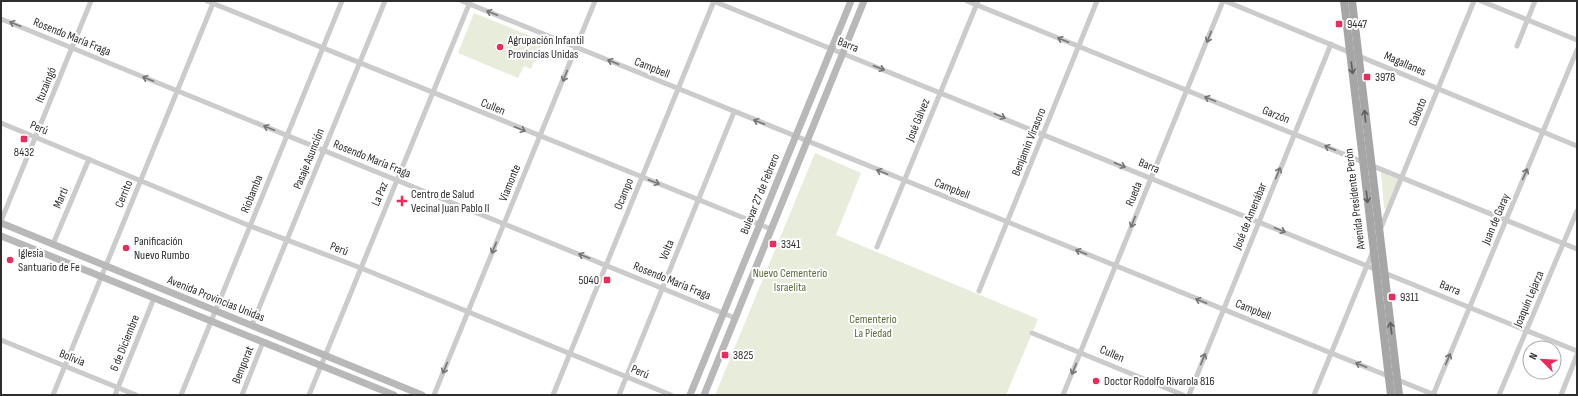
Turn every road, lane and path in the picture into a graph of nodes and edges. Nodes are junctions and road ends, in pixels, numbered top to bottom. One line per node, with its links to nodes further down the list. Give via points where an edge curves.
1 (91, 1): 26 (street, Ituzaingó)
2 (342, 1): 27 (street, Riobamba)
3 (385, 1): 34 (street, Pasaje Asunción)
4 (462, 1): 18 (street, Campbell)
5 (596, 1): 28 (street, Viamonte)
6 (714, 1): 29 (street, Barra); 35 (street, Ocampo)
7 (851, 1): 29 (main road, Bulevar 27 de Febrero)
8 (864, 1): 32 (main road, Bulevar 27 de Febrero)
9 (967, 1): 19 (street, Garzón)
10 (1097, 1): 24 (street, Benjamín Virasoro)
11 (1224, 1): 23 (street, Magallanes); 38 (street, Rueda, one-way to 38)
12 (1344, 1): 31 (main road, Avenida Presidente Perón)
13 (1352, 1): 33 (main road, Avenida Presidente Perón)
14 (1474, 1): 36 (street, Gaboto)
15 (1482, 1): 21 (street)
16 (1535, 1): 21 (street)
17 (211, 2): 27 (street, Cullen); 37 (street, Cerrito)
18 (470, 2): 28 (street, Campbell, one-way to 18); 40 (street, La Paz)
19 (977, 3): 24 (street, Garzón, one-way to 19); 39 (street, José Gálvez)
20 (1, 19): 26 (street, Rosendo María Fraga, one-way to 20)
21 (1528, 20): 22 (street); 25 (street)
22 (1577, 40)
23 (1331, 44): 31 (street, Magallanes); 45 (street, José de Amenábar)
24 (1078, 46): 38 (street, Garzón); 44 (street, Benjamín Virasoro)
25 (1517, 46)
26 (72, 48): 37 (street, Rosendo María Fraga, one-way to 26); 48 (street, Ituzaingó)
27 (322, 48): 34 (street, Cullen); 46 (street, Riobamba)
28 (576, 48): 35 (street, Campbell, one-way to 28); 47 (street, Viamonte, one-way to 47)
29 (832, 49): 32 (street, Barra); 49 (main road, Bulevar 27 de Febrero)
30 (1577, 50): 43 (street, Juan de Garay)
31 (1350, 51): 33 (street, Magallanes); 54 (main road, Avenida Presidente Perón, one-way to 54)
32 (843, 54): 39 (street, Barra, one-way to 39); 50 (main road, Bulevar 27 de Febrero)
33 (1359, 55): 36 (street, Magallanes); 54 (main road, Avenida Presidente Perón, one-way to 33)
34 (359, 63): 40 (street, Cullen); 52 (street, Pasaje Asunción)
35 (678, 89): 41 (street, Campbell); 57 (street, Ocampo)
36 (1438, 89): 43 (street, Magallanes); 56 (street, Gaboto)
37 (177, 90): 46 (street, Rosendo María Fraga, one-way to 37); 58 (street, Cerrito)
38 (1187, 90): 45 (street, Garzón, one-way to 38); 55 (street, Rueda)
39 (940, 92): 44 (street, Barra, one-way to 44); 60 (street, José Gálvez)
40 (432, 93): 47 (street, Cullen, one-way to 47); 59 (street, La Paz)
41 (734, 112): 49 (street, Campbell, one-way to 41); 61 (street, Volta)
42 (1, 123): 48 (street, Perú)
43 (1543, 132): 51 (street, Magallanes); 63 (street, Juan de Garay, one-way to 43)
44 (1043, 133): 55 (street, Barra, one-way to 55); 66 (street, Benjamín Virasoro)
45 (1294, 134): 54 (street, Garzón, one-way to 45); 64 (street, José de Amenábar, one-way to 45)
46 (287, 135): 52 (street, Rosendo María Fraga); 69 (street, Riobamba)
47 (540, 136): 57 (street, Cullen); 67 (street, Viamonte)
48 (35, 137): 53 (street, Perú); 65 (street, Ituzaingó)
49 (795, 137): 50 (street, Campbell); 68 (main road, Bulevar 27 de Febrero)
50 (807, 142): 60 (street, Campbell, one-way to 50); 70 (main road, Bulevar 27 de Febrero)
51 (1577, 146)
52 (324, 150): 59 (street, Rosendo María Fraga); 73 (street, Pasaje Asunción)
53 (88, 159): 58 (street, Perú); 75 (street, Marti)
54 (1367, 163): 56 (street, Garzón); 71 (main road, Avenida Presidente Perón); 78 (main road, Avenida Presidente Perón, one-way to 78)
55 (1152, 177): 64 (street, Barra); 82 (street, Rueda, one-way to 82)
56 (1402, 177): 63 (street, Garzón); 71 (street, Gaboto)
57 (642, 178): 61 (street, Cullen, one-way to 61); 79 (street, Ocampo)
58 (140, 180): 69 (street, Perú); 81 (street, Cerrito)
59 (397, 180): 67 (street, Rosendo María Fraga); 83 (street, La Paz)
60 (904, 181): 66 (street, Campbell); 76 (street, José Gálvez)
61 (698, 200): 68 (street, Cullen); 87 (street, Volta)
62 (1577, 211): 74 (street, Joaquín Lejarza)
63 (1506, 220): 74 (street, Garzón); 90 (street, Juan de Garay)
64 (1259, 221): 80 (street, Barra, one-way to 80); 91 (street, José de Amenábar)
65 (1, 222): 75 (main road, Avenida Provincias Unidas)
66 (1007, 222): 82 (street, Campbell, one-way to 66); 88 (street, Benjamín Virasoro)
67 (504, 224): 79 (street, Rosendo María Fraga, one-way to 67); 93 (street, Viamonte, one-way to 93)
68 (760, 225): 70 (street, Cullen); 94 (main road, Bulevar 27 de Febrero)
69 (250, 226): 73 (street, Perú); 92 (street, Riobamba)
70 (771, 230): 95 (main road, Bulevar 27 de Febrero)
71 (1380, 231): 85 (main road, Avenida Presidente Perón)
72 (1, 236): 86 (main road, Avenida Provincias Unidas)
73 (287, 240): 83 (street, Perú); 97 (street, Pasaje Asunción)
74 (1563, 243): 77 (street, Garzón); 98 (street, Joaquín Lejarza)
75 (53, 244): 81 (main road, Avenida Provincias Unidas)
76 (877, 247)
77 (1577, 249)
78 (1374, 250): 80 (street); 84 (main road, Avenida Presidente Perón)
79 (606, 265): 87 (street, Rosendo María Fraga); 105 (street, Ocampo)
80 (1367, 265): 84 (street, Barra); 104 (street)
81 (106, 266): 86 (street, Cerrito); 92 (main road, Avenida Provincias Unidas)
82 (1116, 266): 91 (street, Campbell, one-way to 82); 103 (street, Rueda)
83 (361, 268): 93 (street, Perú); 107 (street, La Paz)
84 (1376, 268): 85 (street, Barra); 110 (main road, Avenida Presidente Perón)
85 (1384, 272): 90 (street, Barra); 112 (main road, Avenida Presidente Perón, one-way to 85)
86 (101, 277): 89 (main road, Avenida Provincias Unidas); 108 (street, Cerrito)
87 (662, 288): 94 (street, Rosendo María Fraga); 111 (street, Volta)
88 (979, 291)
89 (154, 298): 96 (main road, Avenida Provincias Unidas); 113 (street, 6 de Diciembre)
90 (1470, 307): 98 (street, Barra); 134 (street, Juan de Garay, one-way to 90)
91 (1223, 309): 104 (street, Campbell); 130 (street, José de Amenábar, one-way to 91)
92 (216, 311): 96 (street, Riobamba); 97 (main road, Avenida Provincias Unidas)
93 (468, 312): 105 (street, Perú); 122 (street, Viamonte, one-way to 122)
94 (723, 313): 95 (street, Rosendo María Fraga); 126 (main road, Bulevar 27 de Febrero)
95 (735, 318): 127 (main road, Bulevar 27 de Febrero)
96 (212, 321): 101 (main road, Avenida Provincias Unidas); 117 (street, Riobamba)
97 (252, 325): 107 (main road, Avenida Provincias Unidas)
98 (1527, 330): 102 (street, Barra); 135 (street, Joaquín Lejarza)
99 (1032, 333): 103 (street, Cullen)
100 (1, 340): 108 (street, Bolivia)
101 (263, 342): 109 (main road, Avenida Provincias Unidas); 118 (street, Bemporat)
102 (1577, 351)
103 (1081, 352): 128 (street, Rueda, one-way to 128); 129 (street, Cullen)
104 (1331, 353): 110 (street, Campbell, one-way to 104); 131 (street)
105 (570, 354): 111 (street, Perú); 123 (street, Ocampo)
106 (1577, 355): 136 (street)
107 (325, 356): 109 (street, La Paz); 121 (main road, Avenida Provincias Unidas)
108 (65, 366): 113 (street, Bolivia); 114 (street, Cerrito)
109 (321, 366): 119 (street, La Paz); 120 (main road, Avenida Provincias Unidas)
110 (1389, 376): 112 (street, Campbell); 132 (main road, Avenida Presidente Perón)
111 (627, 377): 124 (street, Volta); 125 (street, Perú)
112 (1397, 379): 133 (main road, Avenida Presidente Perón); 134 (street, Campbell)
113 (118, 388): 115 (street, 6 de Diciembre); 116 (street, Bolivia)
114 (53, 395)
115 (115, 395)
116 (136, 395)
117 (181, 395)
118 (242, 395)
119 (309, 395)
120 (394, 395)
121 (422, 395)
122 (434, 395)
123 (553, 395)
124 (619, 395)
125 (670, 395)
126 (690, 395)
127 (704, 395)
128 (1063, 395)
129 (1183, 395)
130 (1189, 395)
131 (1314, 395)
132 (1391, 395)
133 (1399, 395)
134 (1434, 395)
135 (1499, 395)
136 (1561, 395)

